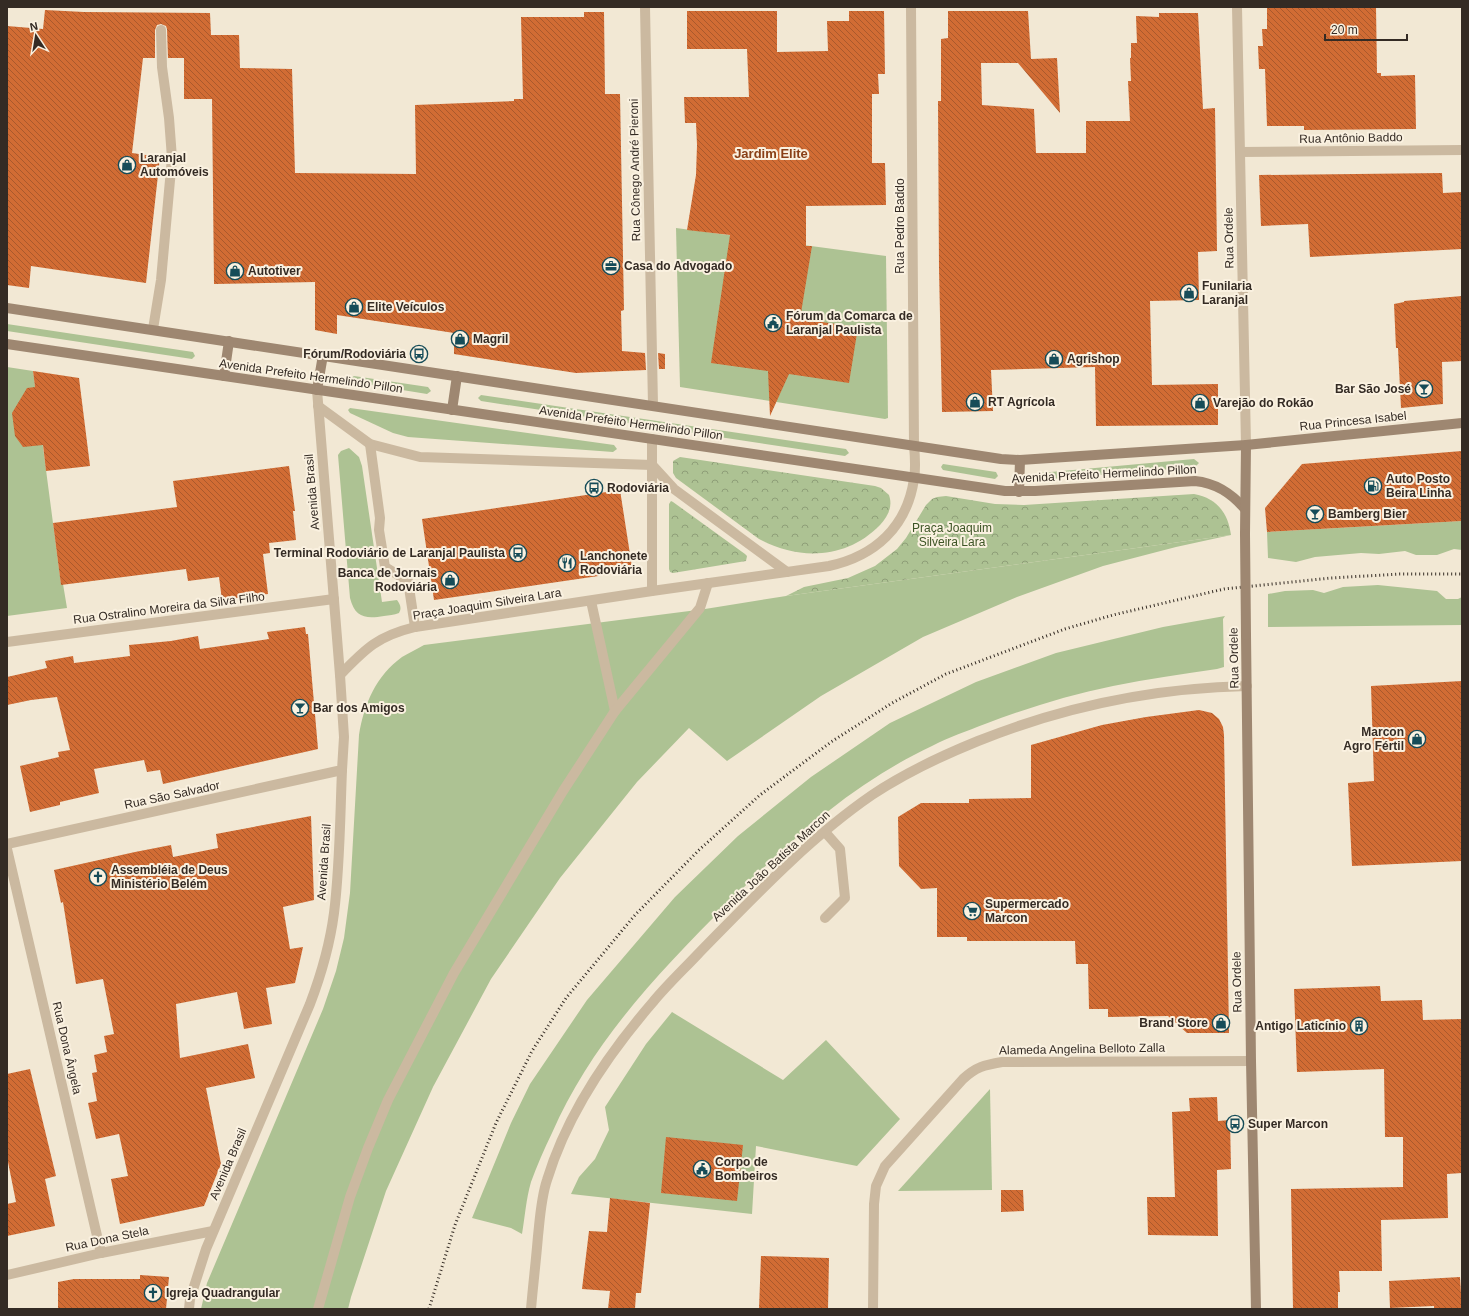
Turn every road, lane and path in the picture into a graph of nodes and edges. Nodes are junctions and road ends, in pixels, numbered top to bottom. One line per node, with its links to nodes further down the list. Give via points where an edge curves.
1 (645, 7): 15 (street, Rua Cônego André Pieroni)
2 (911, 7): 21 (street, Rua Pedro Baddo)
3 (1237, 7): 6 (street, Rua Ordele)
4 (161, 30): 8 (street, via 162,68 172,158 161,280)
5 (1462, 150): 6 (street, Rua Antônio Baddo)
6 (1240, 152): 22 (street, Rua Ordele)
7 (7, 308): 8 (main road, Avenida Prefeito Hermelindo Pillon)
8 (153, 329): 9 (main road, Avenida Prefeito Hermelindo Pillon)
9 (229, 341): 11 (main road, Avenida Prefeito Hermelindo Pillon); 12 (main road)
10 (7, 344): 12 (main road, Avenida Prefeito Hermelindo Pillon)
11 (323, 355): 13 (main road, Avenida Prefeito Hermelindo Pillon); 14 (main road)
12 (224, 376): 14 (main road, Avenida Prefeito Hermelindo Pillon)
13 (458, 376): 15 (main road, Avenida Prefeito Hermelindo Pillon); 17 (main road)
14 (317, 390): 16 (street, Avenida Brasil); 17 (main road, Avenida Prefeito Hermelindo Pillon)
15 (653, 405): 21 (main road, Avenida Prefeito Hermelindo Pillon)
16 (318, 406): 20 (street); 31 (street, Avenida Brasil)
17 (452, 410): 19 (main road, Avenida Prefeito Hermelindo Pillon)
18 (1462, 423): 22 (main road, Rua Princesa Isabel)
19 (652, 439): 24 (street); 25 (main road, Avenida Prefeito Hermelindo Pillon)
20 (370, 444): 24 (street, via 420,457); 33 (street, via 385,567 408,581)
21 (914, 445): 23 (main road, Avenida Prefeito Hermelindo Pillon); 25 (street, Praça Joaquim Silveira Lara)
22 (1246, 445): 23 (main road, Avenida Prefeito Hermelindo Pillon); 27 (main road, Rua Ordele)
23 (1020, 460): 26 (main road)
24 (652, 465): 28 (street, via 674,489); 30 (street)
25 (915, 478): 26 (main road, Avenida Prefeito Hermelindo Pillon); 28 (street, Praça Joaquim Silveira Lara, via 910,499 901,518 894,529 875,546 843,563)
26 (1019, 492): 27 (main road, Avenida Prefeito Hermelindo Pillon, via 1195,481 1213,484 1233,496)
27 (1245, 509): 36 (main road, Rua Ordele, bridge)
28 (787, 572): 29 (street, Praça Joaquim Silveira Lara)
29 (708, 583): 30 (street, Praça Joaquim Silveira Lara); 37 (street, via 700,608)
30 (652, 591): 32 (street, Praça Joaquim Silveira Lara)
31 (334, 600): 34 (street, Rua Ostralino Moreira da Silva Filho); 35 (street, Avenida Brasil)
32 (591, 601): 33 (street, Praça Joaquim Silveira Lara); 37 (street)
33 (415, 627): 35 (street, Praça Joaquim Silveira Lara, via 378,640 363,651)
34 (7, 642)
35 (340, 675): 38 (street, Avenida Brasil, via 344,737)
36 (1247, 686): 39 (street, Avenida João Batista Marcon, via 1208,687 1128,698 1093,704 1034,720 919,767 870,796); 43 (main road, Rua Ordele)
37 (615, 710): 48 (street, via 563,791 454,973 388,1100 350,1197)
38 (342, 770): 40 (street, Rua São Salvador); 44 (street, Avenida Brasil, via 336,892 322,967 310,1004)
39 (825, 832): 42 (street, via 840,849 845,898); 49 (street, Avenida João Batista Marcon, via 752,899 655,999 630,1029 592,1085 564,1136 547,1181 542,1201)
40 (7, 844)
41 (7, 849): 45 (street, Rua Dona Ângela)
42 (825, 918)
43 (1251, 1061): 50 (street, Alameda Angelina Belloto Zalla, via 1002,1062 984,1065 972,1071 885,1166 876,1186); 51 (main road, Rua Ordele)
44 (213, 1231): 45 (street, Rua Dona Stela); 47 (street, Avenida Brasil, via 199,1269)
45 (101, 1254): 46 (street, Rua Dona Stela)
46 (7, 1275)
47 (189, 1309)
48 (318, 1309)
49 (531, 1309)
50 (873, 1309)
51 (1256, 1309)

